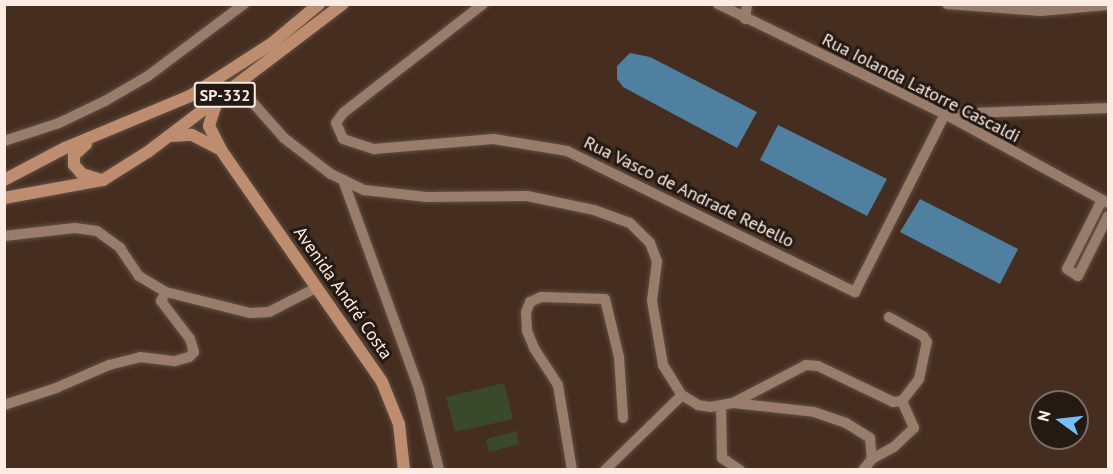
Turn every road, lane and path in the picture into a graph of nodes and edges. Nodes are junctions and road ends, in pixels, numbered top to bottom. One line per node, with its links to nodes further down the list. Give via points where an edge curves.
1 (244, 4): 16 (street, via 148,76 105,101 59,123)
2 (319, 4): 14 (main road, SP-332, via 229,74 190,96)
3 (343, 4): 10 (main road, SP-332)
4 (483, 4): 13 (street, Rua Vasco de Andrade Rebello, via 336,123 343,139 366,149 494,139 567,151 855,292)
5 (718, 4): 9 (street, Rua Iolanda Latorre Cascaldi)
6 (747, 4): 9 (street)
7 (947, 4): 8 (street, via 1041,11)
8 (1108, 5)
9 (745, 19): 13 (street, Rua Iolanda Latorre Cascaldi)
10 (238, 86): 11 (main road, SP-332); 20 (street, via 284,138)
11 (217, 101): 15 (main road, SP-332); 17 (main road, Avenida André Costa, via 209,126)
12 (1108, 108): 13 (street)
13 (945, 114): 22 (street, Rua Iolanda Latorre Cascaldi)
14 (104, 131): 18 (main road, SP-332); 19 (main road, via 78,150 73,160 82,174)
15 (169, 136): 17 (main road, Avenida André Costa, via 192,135); 19 (main road, SP-332)
16 (4, 141)
17 (221, 150): 25 (main road, Avenida André Costa)
18 (4, 180)
19 (103, 180): 21 (main road, SP-332)
20 (343, 180): 28 (street, via 364,190 427,197 527,196 594,210 630,224 650,243 657,261 652,301 663,365); 36 (street, via 419,389)
21 (4, 198)
22 (1105, 201): 23 (street, via 1067,269 1078,276)
23 (1108, 216)
24 (4, 236): 26 (street, via 75,228 97,231 120,248 139,276)
25 (316, 288): 26 (street, via 269,312 250,313); 35 (main road, Avenida André Costa, via 382,382 399,424)
26 (166, 292): 31 (street, via 161,301 190,339 194,352 189,357 175,361 141,357 109,365)
27 (889, 317): 29 (street, via 927,342 922,372)
28 (682, 395): 32 (street, via 698,405); 38 (street)
29 (902, 401): 30 (street, via 893,402 818,366 806,365); 34 (street, via 914,428 894,447)
30 (733, 403): 32 (street); 34 (street, via 814,412 846,423 868,435)
31 (4, 405)
32 (721, 406): 39 (street, via 722,458)
33 (623, 418): 37 (street, via 619,357 605,299 541,297 530,302 527,331 558,384)
34 (872, 459): 40 (street)
35 (404, 470)
36 (439, 470)
37 (572, 470)
38 (605, 470)
39 (740, 470)
40 (863, 470)

